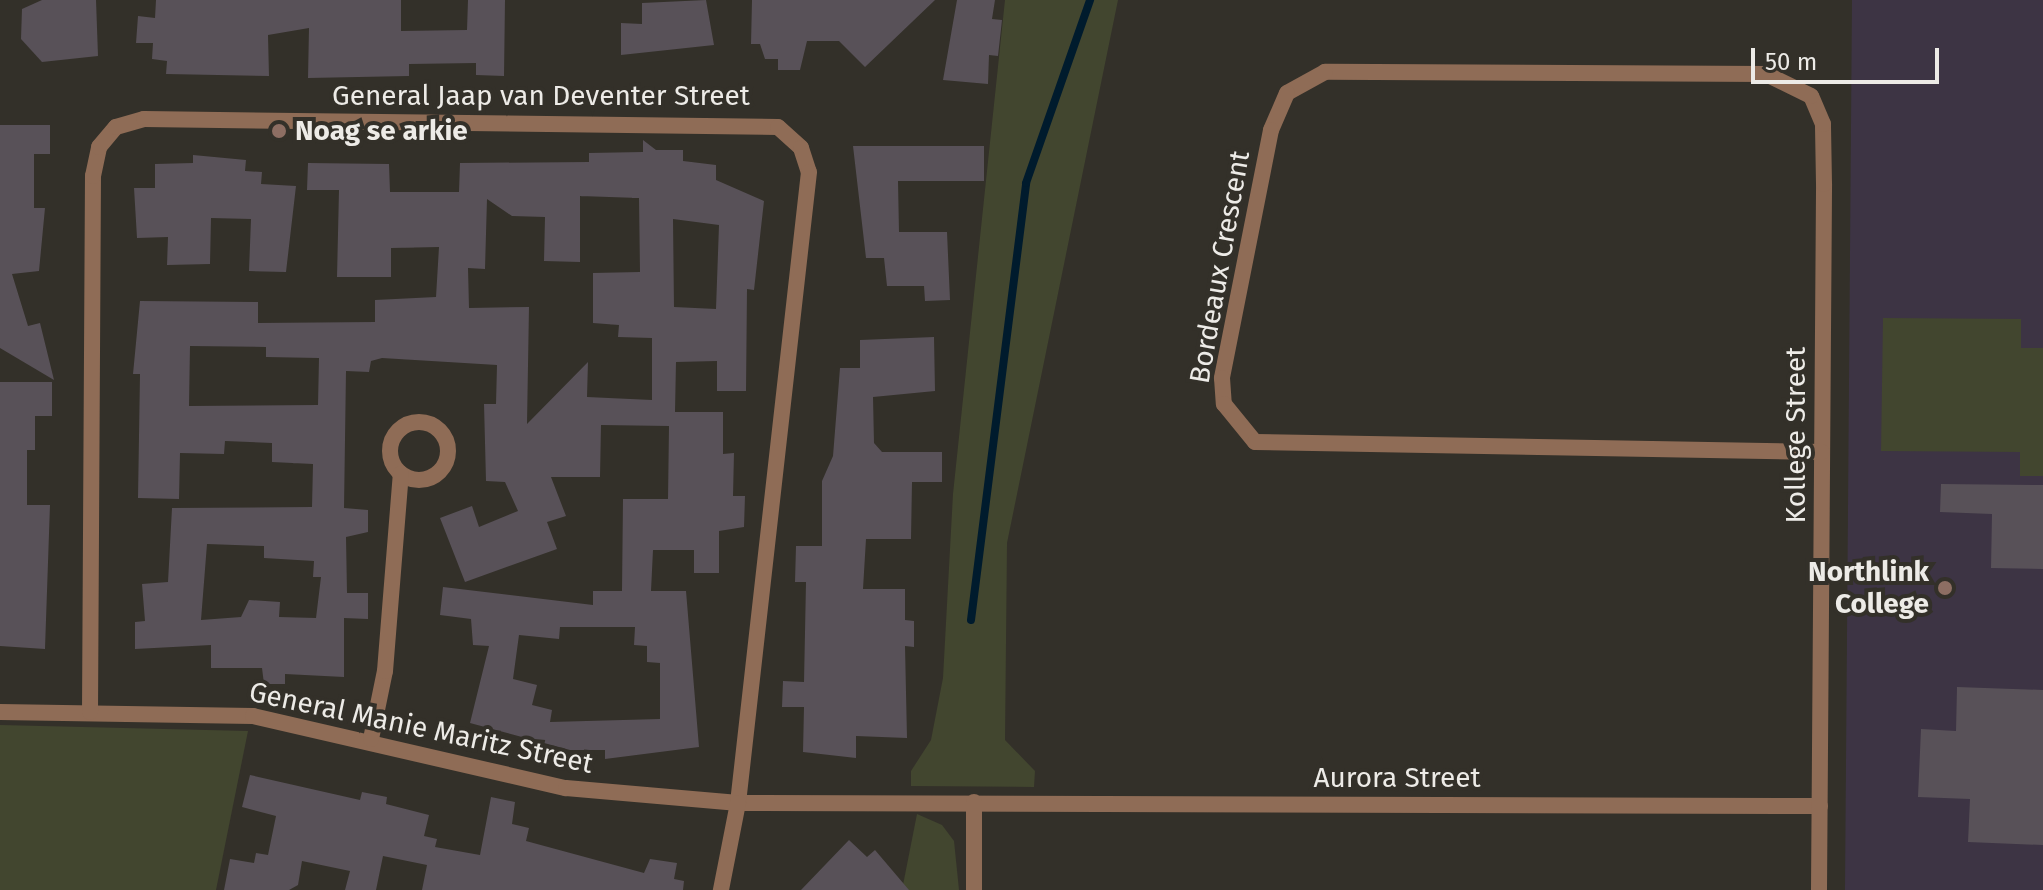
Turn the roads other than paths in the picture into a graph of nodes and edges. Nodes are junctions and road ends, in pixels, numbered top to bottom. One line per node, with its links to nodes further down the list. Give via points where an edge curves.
1 (1823, 124): 2 (street, Kollege Street); 2 (street, Bordeaux Crescent, via 1799,85 1766,74 1311,75 1287,93 1271,130 1221,394 1241,431 1270,446)
2 (1822, 452): 9 (street, Kollege Street)
3 (401, 474): 6 (street, via 385,671)
4 (0, 712): 5 (street, General Manie Maritz Street)
5 (90, 712): 6 (street, General Manie Maritz Street, via 253,716); 8 (street, General Jaap van Deventer Street, via 93,176 99,147 116,127 144,119 764,124 793,138 809,172)
6 (371, 739): 8 (street, General Manie Maritz Street, via 566,788)
7 (974, 802): 8 (street, General Manie Maritz Street); 9 (street, Aurora Street); 11 (street)
8 (738, 803): 10 (street, General Jaap van Deventer Street)
9 (1820, 806): 12 (street, Kollege Street)
10 (721, 890)
11 (974, 890)
12 (1819, 890)

